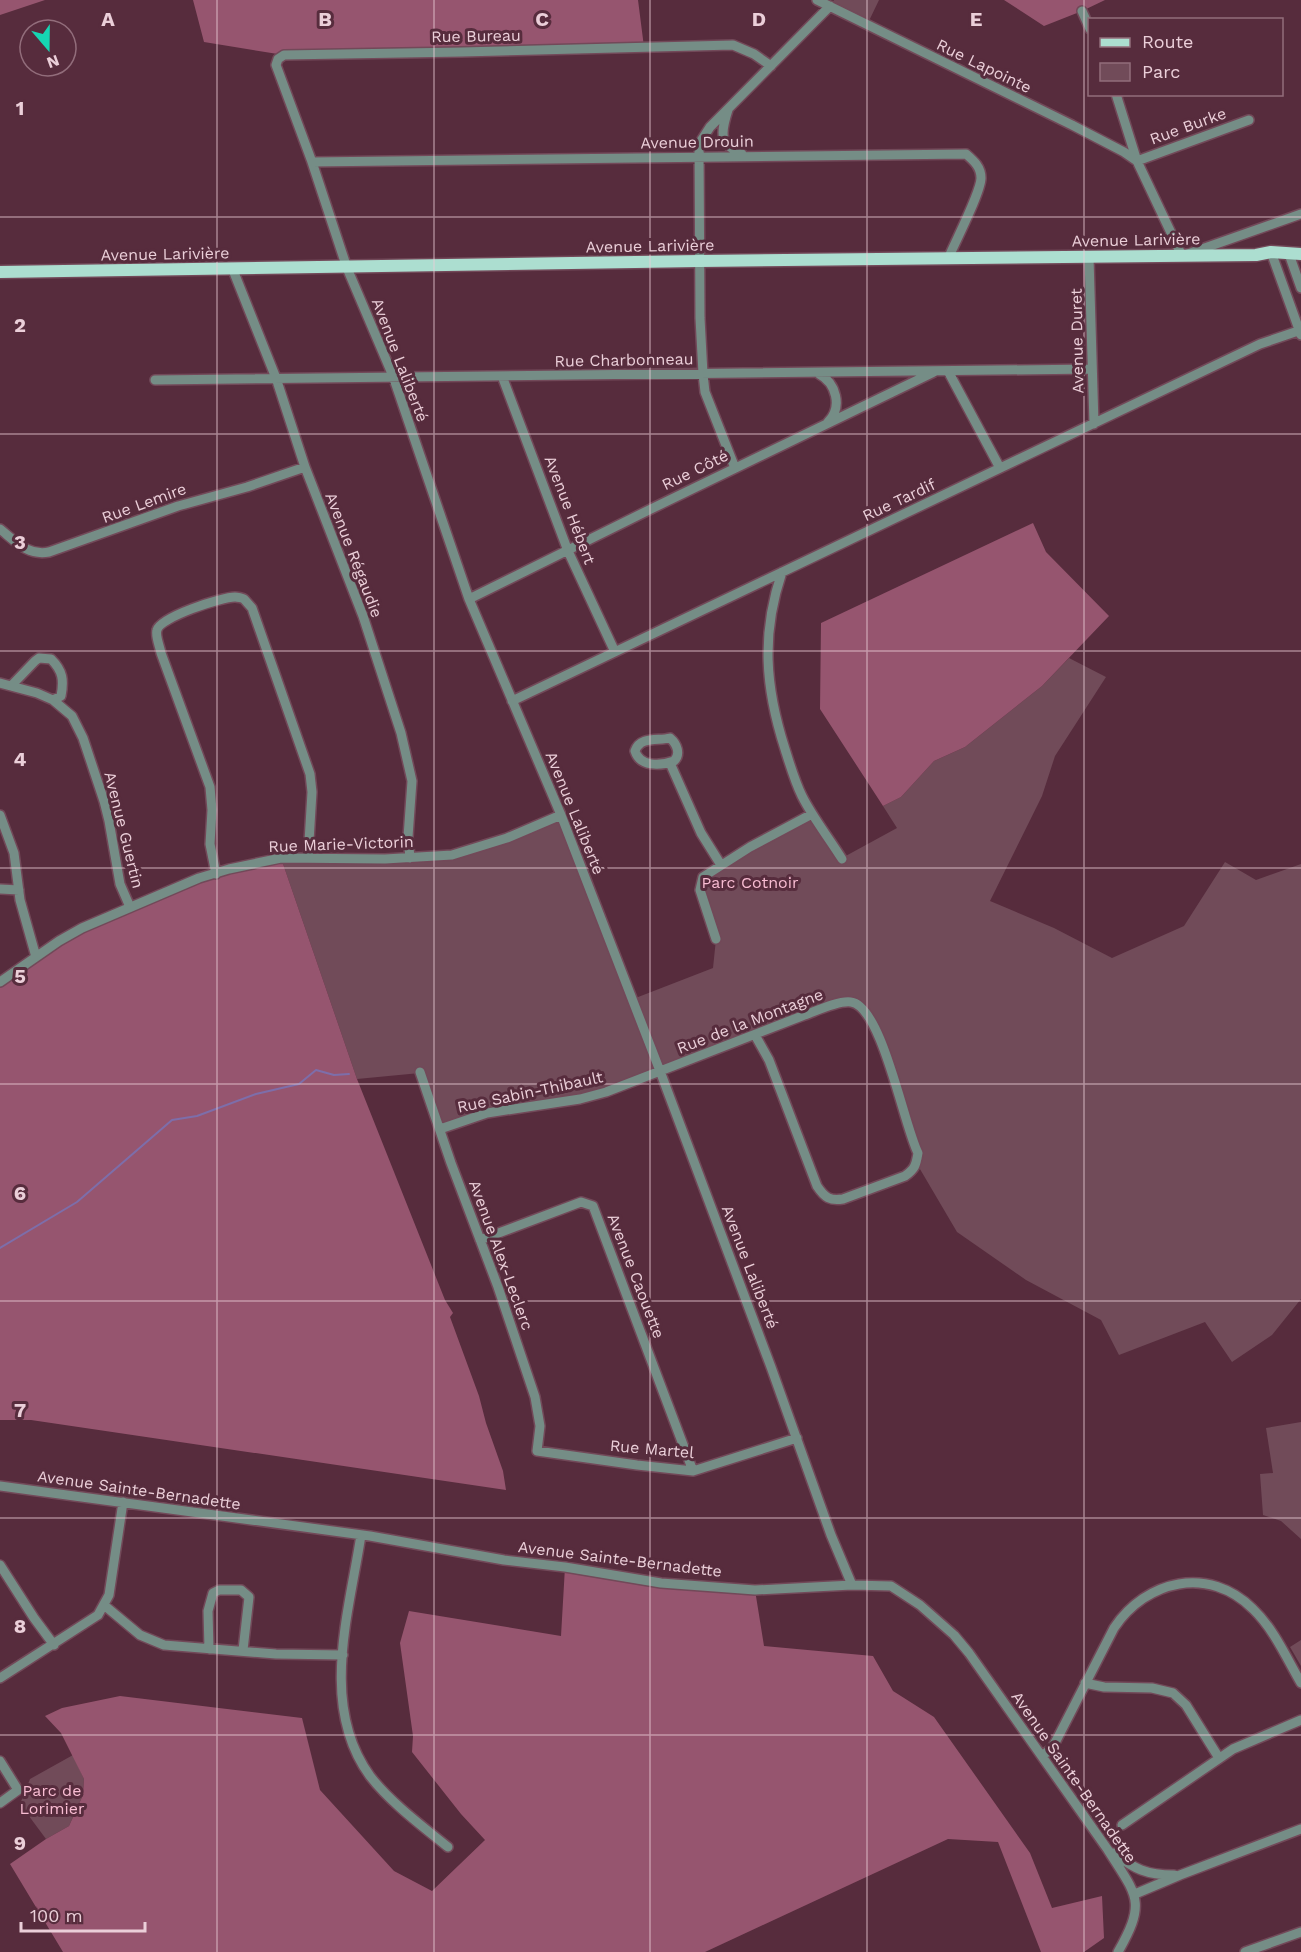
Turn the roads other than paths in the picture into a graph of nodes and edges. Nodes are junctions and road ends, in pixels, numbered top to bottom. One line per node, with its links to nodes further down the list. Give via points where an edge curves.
1 (817, 0): 2 (street, Rue Lapointe)
2 (830, 6): 6 (street); 12 (street, Rue Lapointe)
3 (1083, 11): 4 (street)
4 (1088, 26)
5 (284, 55): 6 (street, Rue Bureau, via 732,45); 13 (street, Avenue Laliberté, via 276,65)
6 (771, 66): 8 (street)
7 (1117, 96): 12 (street)
8 (728, 108): 10 (street, via 722,129 724,142); 11 (street, via 699,144)
9 (1249, 120): 12 (street, Rue Burke)
10 (747, 156): 11 (street, Avenue Drouin); 19 (street, Avenue Drouin, via 966,154 977,163 981,177)
11 (699, 158): 13 (street, Avenue Drouin); 20 (street)
12 (1137, 161): 17 (street)
13 (312, 162): 21 (street, Avenue Laliberté)
14 (1301, 214): 17 (street)
15 (1271, 252): 16 (main road, Avenue Larivière); 17 (main road, Avenue Larivière); 25 (street)
16 (1295, 254): 24 (street)
17 (1182, 256): 18 (main road, Avenue Larivière)
18 (1089, 258): 19 (main road, Avenue Larivière); 26 (street, Avenue Duret)
19 (948, 259): 20 (main road, Avenue Larivière)
20 (699, 261): 21 (main road, Avenue Larivière); 30 (street)
21 (347, 268): 22 (main road, Avenue Larivière); 31 (street, Avenue Laliberté)
22 (233, 270): 23 (main road, Avenue Larivière); 33 (street, Avenue Régaudie)
23 (0, 272)
24 (1301, 288)
25 (1300, 332): 36 (street, Rue Tardif, via 1265,342)
26 (1092, 369): 28 (street, Rue Charbonneau); 36 (street, Avenue Duret)
27 (936, 371): 28 (street, Rue Charbonneau); 29 (street, Rue Charbonneau); 35 (street, Rue Côté)
28 (948, 371): 39 (street)
29 (816, 372): 30 (street, Rue Charbonneau); 35 (street, via 834,388 836,412)
30 (702, 374): 32 (street, Rue Charbonneau); 38 (street, via 705,392)
31 (393, 376): 32 (street, Rue Charbonneau); 33 (street, Rue Charbonneau); 43 (street, Avenue Laliberté)
32 (502, 376): 41 (street, Avenue Hébert)
33 (276, 378): 34 (street, Rue Charbonneau); 37 (street, Avenue Régaudie)
34 (155, 380)
35 (826, 424): 38 (street, Rue Côté)
36 (1094, 424): 39 (street, Rue Tardif)
37 (305, 467): 40 (street, Rue Lemire, via 41,554 27,551); 54 (street, Avenue Régaudie, via 363,616 402,733 412,781)
38 (735, 468): 41 (street, Rue Côté)
39 (1000, 468): 42 (street, Rue Tardif)
40 (0, 529)
41 (568, 551): 43 (street, Rue Côté); 44 (street, Avenue Hébert)
42 (782, 572): 44 (street, Rue Tardif); 50 (street, via 773,599 768,675 777,724)
43 (469, 599): 48 (street, Avenue Laliberté)
44 (615, 652): 48 (street, Rue Tardif)
45 (0, 683): 46 (street, Avenue Guertin)
46 (11, 687): 47 (street, Avenue Guertin); 47 (street, via 34,661 51,659 63,678 61,696)
47 (53, 700): 60 (street, Avenue Guertin, via 72,716 83,738 109,820 120,884)
48 (512, 701): 52 (street, Avenue Laliberté)
49 (670, 763): 49 (street, via 644,764 637,757 637,746 650,739 670,738 678,755); 56 (street, via 701,833)
50 (812, 814): 55 (street); 56 (street)
51 (0, 815): 59 (street, via 14,853)
52 (561, 815): 54 (street, Rue Marie-Victorin, via 474,849); 65 (street, Avenue Laliberté)
53 (308, 858): 54 (street, Rue Marie-Victorin); 57 (street, Rue Marie-Victorin, via 281,858); 57 (street, via 310,774 252,608 244,599 234,597 171,617 156,632 210,787 210,844)
54 (410, 858)
55 (842, 859)
56 (721, 865): 61 (street, via 703,877 700,890)
57 (216, 874): 60 (street, Rue Marie-Victorin)
58 (0, 889): 59 (street)
59 (19, 890): 62 (street)
60 (130, 907): 62 (street, Rue Marie-Victorin, via 82,928)
61 (716, 939)
62 (36, 957): 63 (street, Rue Marie-Victorin)
63 (0, 981)
64 (756, 1035): 64 (street, Rue de la Montagne, via 824,1197 843,1199 913,1171 918,1153 883,1046 860,1006 851,1002 832,1005); 65 (street, Rue de la Montagne)
65 (660, 1071): 67 (street, Rue Sabin-Thibault, via 593,1096 487,1113); 69 (street, Avenue Laliberté)
66 (420, 1072): 67 (street, Avenue Alex-Leclerc)
67 (440, 1129): 68 (street, Avenue Alex-Leclerc)
68 (480, 1240): 70 (street, Avenue Alex-Leclerc, via 537,1404); 71 (street, Avenue Caouette, via 581,1202 593,1206)
69 (797, 1438): 71 (street, Rue Martel); 76 (street, Avenue Laliberté)
70 (537, 1451): 71 (street, Rue Martel)
71 (693, 1471)
72 (0, 1486): 73 (street, Avenue Sainte-Bernadette)
73 (123, 1502): 74 (street, Avenue Sainte-Bernadette); 77 (street)
74 (362, 1535): 76 (street, Avenue Sainte-Bernadette, via 661,1583 755,1590); 81 (street)
75 (0, 1565): 78 (street)
76 (852, 1585): 86 (street, Avenue Sainte-Bernadette, via 891,1586 954,1635)
77 (104, 1605): 78 (street, via 98,1615); 79 (street, via 140,1635 164,1646)
78 (54, 1644): 82 (street)
79 (209, 1649): 80 (street); 80 (street, via 208,1611 213,1593 241,1590 249,1597)
80 (243, 1650): 81 (street)
81 (344, 1654): 92 (street, via 341,1706 361,1762 409,1815)
82 (0, 1678)
83 (1085, 1683): 84 (street, via 1129,1608 1161,1588 1195,1584 1224,1590 1255,1610); 86 (street, via 1052,1748); 87 (street, via 1173,1693 1186,1705)
84 (1301, 1683)
85 (1301, 1720): 87 (street)
86 (1042, 1756): 93 (street, Avenue Sainte-Bernadette)
87 (1219, 1758): 90 (street)
88 (0, 1761): 89 (street, via 18,1790)
89 (0, 1803)
90 (1122, 1825)
91 (1301, 1829): 94 (street)
92 (448, 1848)
93 (1108, 1850): 94 (street, via 1142,1872); 95 (street, Avenue Sainte-Bernadette)
94 (1180, 1875): 95 (street)
95 (1135, 1894): 97 (street, via 1135,1917)
96 (1301, 1932): 98 (street)
97 (1118, 1952)
98 (1245, 1952)

